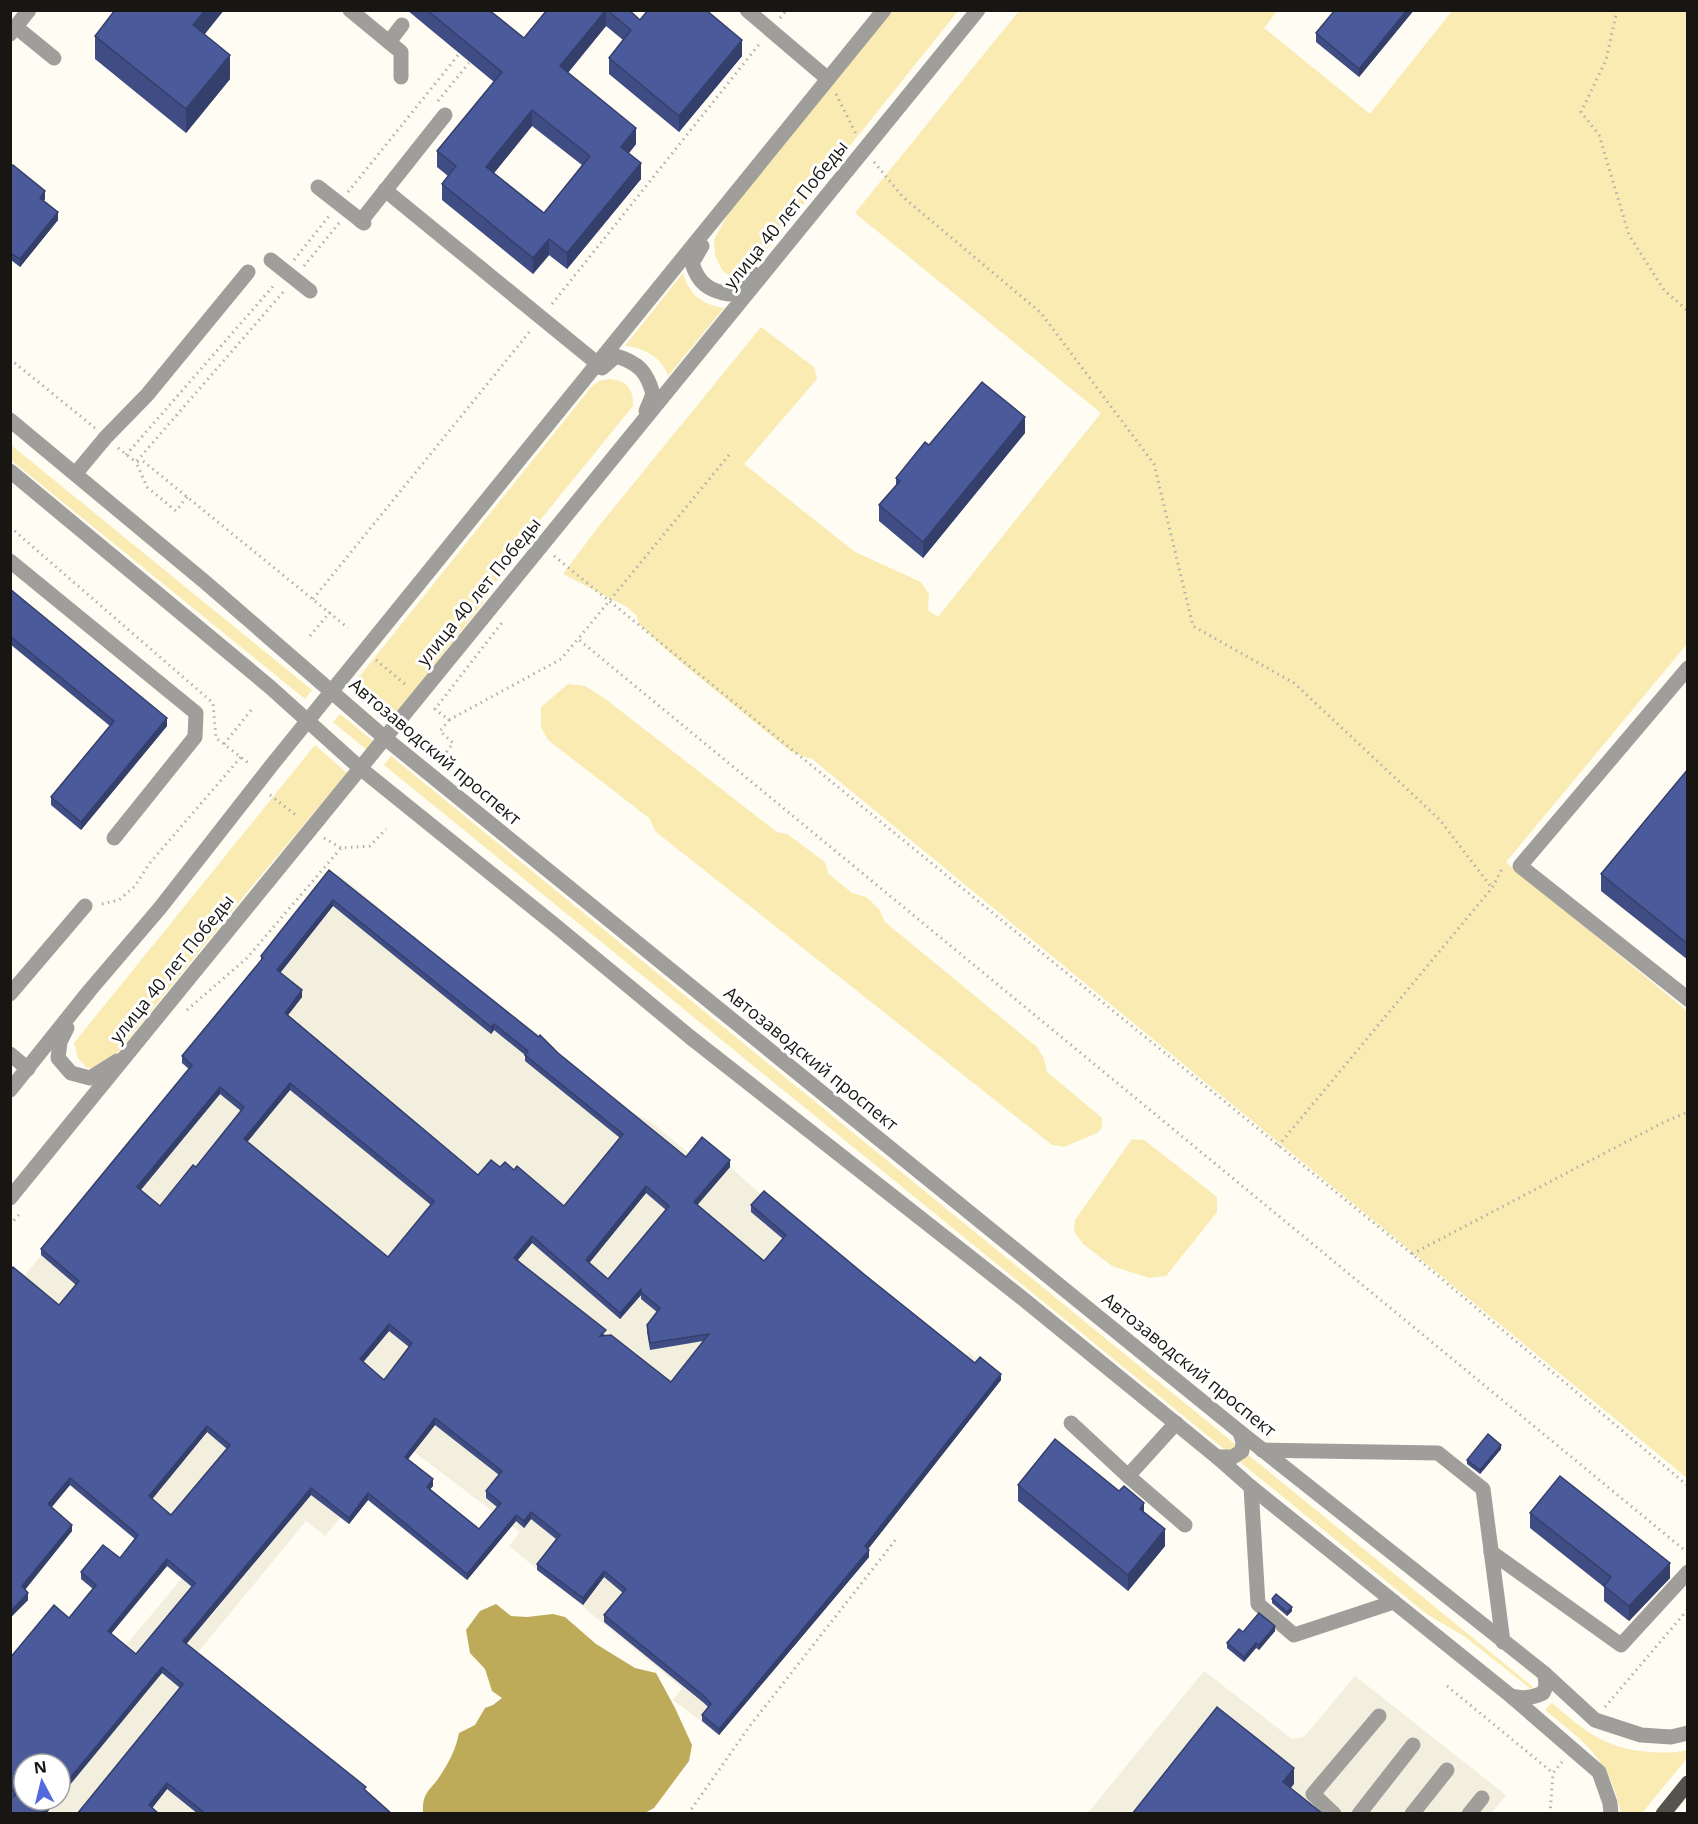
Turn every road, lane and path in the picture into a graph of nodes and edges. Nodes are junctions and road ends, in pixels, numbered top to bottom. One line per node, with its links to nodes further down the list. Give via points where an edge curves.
1 (28, 10): 8 (street)
2 (350, 10): 9 (street)
3 (747, 10): 12 (street)
4 (884, 10): 12 (street)
5 (978, 10): 14 (street, улица 40 лет Победы)
6 (1617, 10): 22 (path, via 1606,60 1581,112 1599,135 1629,236 1664,290)
7 (402, 25): 9 (street)
8 (13, 30): 10 (street)
9 (389, 42): 11 (street, via 401,52)
10 (54, 58)
11 (401, 77)
12 (828, 79): 14 (path); 17 (street)
13 (445, 115): 16 (street)
14 (864, 150): 18 (street, улица 40 лет Победы); 63 (path, via 903,197 1041,313 1154,464 1193,626 1294,683 1440,820)
15 (318, 187): 16 (street, via 362,222)
16 (385, 190): 24 (street)
17 (721, 212): 18 (street, via 692,263 704,286 729,294); 24 (street)
18 (777, 257): 27 (street, улица 40 лет Победы)
19 (271, 260): 21 (street)
20 (248, 272): 28 (street, via 147,395)
21 (310, 291)
22 (1688, 311)
23 (10, 359): 28 (path)
24 (598, 364): 25 (street)
25 (582, 383): 27 (street, via 616,357 641,368 653,394); 45 (street)
26 (10, 420): 32 (street, Автозаводский проспект)
27 (638, 427): 50 (street, улица 40 лет Победы)
28 (106, 438): 30 (path); 32 (street)
29 (729, 455): 37 (path)
30 (136, 462): 33 (path, via 143,461); 33 (path, via 147,487 176,511)
31 (10, 471): 49 (street)
32 (76, 473): 45 (street, Автозаводский проспект)
33 (187, 497): 38 (path)
34 (10, 527): 51 (path, via 213,703 216,738)
35 (555, 556): 37 (path)
36 (10, 561): 60 (street, via 196,713 195,737)
37 (609, 602): 41 (path); 74 (path)
38 (330, 612): 39 (path); 40 (path)
39 (348, 628)
40 (310, 636)
41 (578, 639): 48 (path, via 561,659); 88 (path)
42 (370, 655): 44 (path)
43 (1688, 668): 62 (street)
44 (407, 686)
45 (332, 692): 49 (street); 50 (street, Автозаводский проспект)
46 (252, 709): 51 (path)
47 (435, 709): 48 (path)
48 (449, 720): 53 (path, via 440,731 453,743)
49 (309, 721): 55 (street); 68 (street)
50 (385, 738): 55 (street, улица 40 лет Победы); 79 (street, Автозаводский проспект)
51 (224, 744): 52 (path)
52 (241, 757): 54 (path); 64 (path, via 149,864 135,886 119,900)
53 (443, 757)
54 (253, 766)
55 (360, 768): 70 (street, улица 40 лет Победы); 78 (street)
56 (264, 790): 57 (path)
57 (297, 816)
58 (386, 829): 61 (path, via 370,846)
59 (320, 835): 61 (path)
60 (114, 838)
61 (341, 848): 67 (path, via 247,958)
62 (1520, 866): 63 (path, via 1506,862); 66 (street)
63 (1492, 888): 74 (path)
64 (85, 906): 65 (street)
65 (10, 994)
66 (1688, 999)
67 (186, 1010)
68 (74, 1011): 70 (street, via 60,1042 58,1058 71,1073 90,1078); 71 (street)
69 (10, 1054): 71 (street)
70 (126, 1055): 75 (street, улица 40 лет Победы)
71 (28, 1069): 72 (street)
72 (10, 1090)
73 (1688, 1112): 76 (path)
74 (1278, 1146): 76 (path)
75 (10, 1198)
76 (1412, 1254): 83 (path)
77 (1071, 1423): 82 (street)
78 (1176, 1424): 81 (street); 82 (street)
79 (1239, 1432): 80 (street, Автозаводский проспект); 81 (street, via 1242,1451)
80 (1262, 1450): 87 (street, via 1438,1453 1483,1490); 92 (street, Автозаводский проспект)
81 (1217, 1457): 84 (street)
82 (1128, 1476): 85 (street)
83 (1688, 1486)
84 (1251, 1487): 90 (street); 90 (street, via 1258,1604 1294,1635)
85 (1185, 1525)
86 (897, 1538): 105 (path, via 748,1727)
87 (1491, 1552): 89 (street, via 1621,1645); 92 (street)
88 (1688, 1553)
89 (1688, 1572)
90 (1394, 1602): 95 (street)
91 (1688, 1608): 96 (path)
92 (1503, 1642): 93 (street, Автозаводский проспект)
93 (1545, 1674): 95 (street, via 1543,1693 1523,1699); 96 (street, Автозаводский проспект)
94 (1446, 1686): 102 (path)
95 (1511, 1696): 111 (street, via 1599,1772)
96 (1600, 1714): 98 (street, via 1641,1735 1671,1737)
97 (1379, 1716): 106 (street, via 1313,1794)
98 (1688, 1732)
99 (1413, 1745): 107 (street)
100 (1562, 1762): 102 (path)
101 (1447, 1770): 108 (street)
102 (1553, 1773): 110 (path)
103 (1688, 1783): 112 (main road)
104 (1482, 1798): 109 (street)
105 (688, 1814)
106 (1334, 1814)
107 (1359, 1814)
108 (1412, 1814)
109 (1469, 1814)
110 (1550, 1814)
111 (1611, 1814)
112 (1663, 1814)

